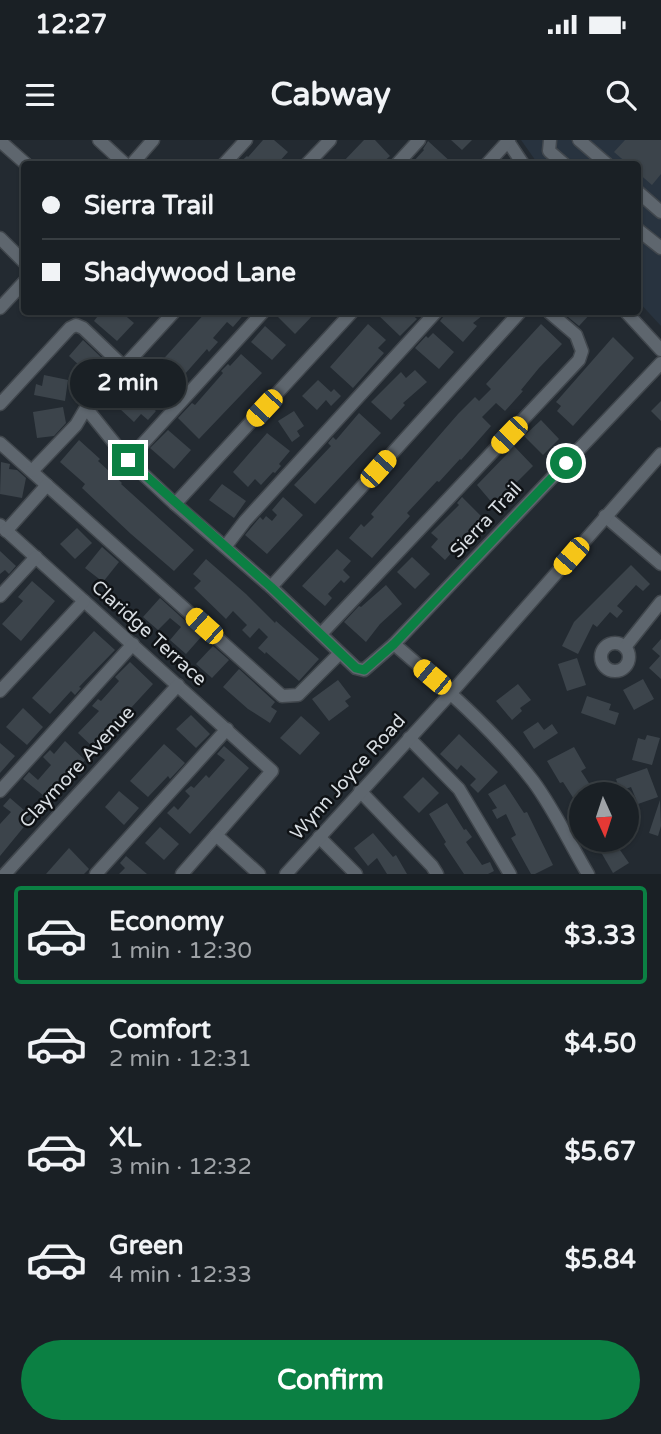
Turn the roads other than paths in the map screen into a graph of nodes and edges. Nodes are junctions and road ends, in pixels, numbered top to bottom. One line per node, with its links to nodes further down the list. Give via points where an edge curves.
1 (99, 140): 11 (street)
2 (153, 140): 12 (street)
3 (246, 140): 13 (street)
4 (330, 140): 14 (street)
5 (419, 140): 15 (street)
6 (508, 140): 16 (street); 17 (street)
7 (550, 140): 18 (street, via 549,150)
8 (579, 140): 19 (street)
9 (0, 141): 10 (street)
10 (23, 161)
11 (122, 161)
12 (135, 161)
13 (227, 161)
14 (310, 161)
15 (400, 161)
16 (490, 161)
17 (521, 161)
18 (561, 161)
19 (604, 161)
20 (641, 194): 21 (street)
21 (661, 212)
22 (641, 232): 24 (street)
23 (0, 238): 25 (street)
24 (661, 248)
25 (21, 259)
26 (21, 285): 27 (street)
27 (0, 308)
28 (171, 315): 37 (street)
29 (259, 315): 42 (street)
30 (349, 315): 45 (street)
31 (433, 315): 48 (street)
32 (517, 315): 51 (street)
33 (553, 315): 55 (street, via 576,335 582,351 579,359)
34 (629, 315): 35 (street)
35 (661, 350)
36 (661, 363): 57 (street, Sierra Trail)
37 (124, 366): 38 (street, via 76,325); 39 (street)
38 (0, 404)
39 (86, 408): 42 (street); 43 (street)
40 (0, 443): 43 (street)
41 (661, 454): 46 (street, Wynn Joyce Road)
42 (128, 460): 45 (street)
43 (32, 471): 44 (street)
44 (47, 485): 47 (street); 59 (street, via 282,696 298,695)
45 (175, 504): 48 (street)
46 (605, 516): 50 (street); 62 (street, Wynn Joyce Road)
47 (3, 528): 49 (street, Claridge Terrace)
48 (225, 547): 51 (street)
49 (36, 557): 52 (street); 53 (street, Claridge Terrace)
50 (661, 565)
51 (271, 587): 55 (street)
52 (0, 596)
53 (84, 601): 56 (street, Claridge Terrace); 61 (street)
54 (661, 602): 58 (street)
55 (321, 634): 59 (street)
56 (133, 644): 60 (street, Claridge Terrace); 65 (street)
57 (394, 644): 59 (street, Sierra Trail, via 364,670); 62 (street)
58 (625, 646)
59 (340, 653)
60 (178, 685): 63 (street, Claridge Terrace); 69 (street, Claymore Avenue)
61 (0, 691)
62 (451, 693): 64 (street, Wynn Joyce Road); 77 (street, via 534,783)
63 (227, 729): 67 (street, Claridge Terrace, via 272,771); 70 (street)
64 (409, 738): 66 (street, Wynn Joyce Road); 76 (street, via 459,789)
65 (0, 791)
66 (360, 791): 68 (street, Wynn Joyce Road); 75 (street)
67 (216, 835): 71 (street); 72 (street)
68 (319, 837): 73 (street, Wynn Joyce Road); 74 (street)
69 (5, 874)
70 (96, 874)
71 (182, 874)
72 (259, 874)
73 (286, 874)
74 (356, 874)
75 (437, 874)
76 (510, 874)
77 (588, 874)

